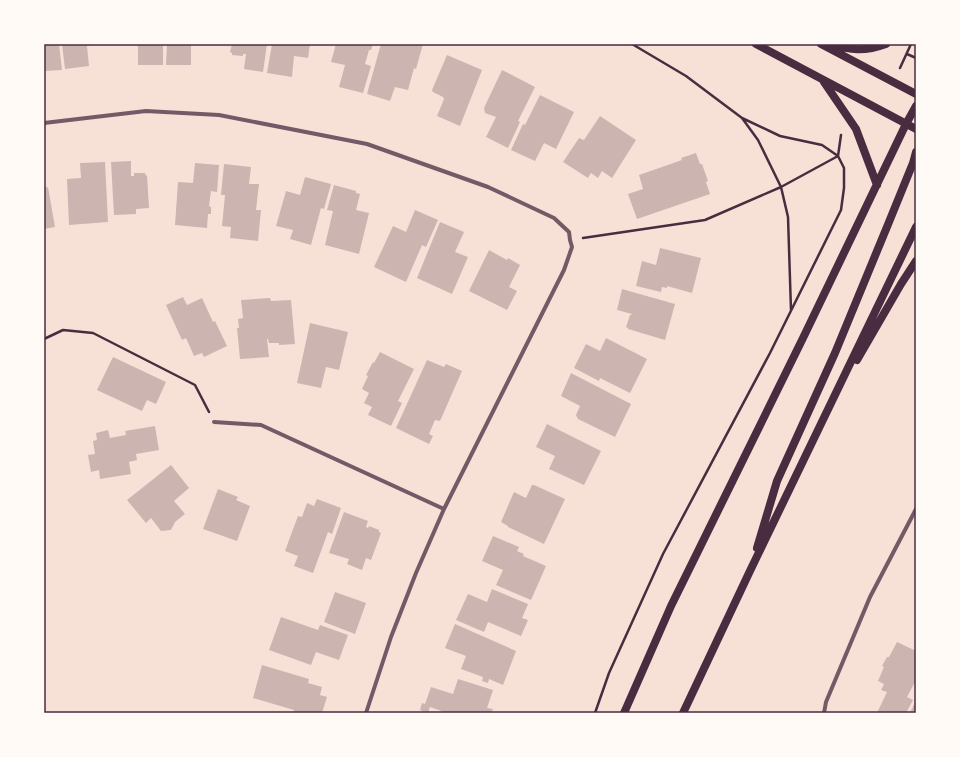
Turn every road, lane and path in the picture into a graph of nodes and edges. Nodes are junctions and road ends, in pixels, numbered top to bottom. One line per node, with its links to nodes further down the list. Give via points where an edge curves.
1 (632, 44): 13 (path, via 686,76)
2 (756, 44): 10 (main road)
3 (822, 44): 11 (main road)
4 (829, 44): 5 (main road, via 846,49 866,50)
5 (886, 44)
6 (911, 44): 7 (path)
7 (907, 54): 8 (path); 9 (path)
8 (916, 58)
9 (902, 64)
10 (823, 80): 15 (main road); 20 (main road, via 856,129)
11 (916, 94)
12 (916, 106): 15 (main road)
13 (742, 118): 19 (path, via 780,136 822,145); 21 (path, via 758,140)
14 (44, 123): 23 (street, via 146,111 219,115 367,144 495,190 554,218 568,232)
15 (906, 124): 16 (main road); 20 (main road)
16 (916, 130)
17 (841, 134): 19 (path)
18 (916, 152): 31 (main road, via 835,353 777,481)
19 (838, 156): 21 (path); 25 (path, via 844,168 841,210)
20 (877, 185): 34 (main road, via 671,606)
21 (781, 187): 23 (path, via 705,220); 25 (path, via 788,217)
22 (916, 227): 27 (main road)
23 (570, 240): 29 (street, via 572,247 564,270)
24 (916, 261): 27 (main road)
25 (791, 311): 33 (path, via 663,554 609,673)
26 (44, 339): 28 (path, via 63,330 93,333 195,385)
27 (826, 414): 31 (main road)
28 (214, 422): 29 (street, via 261,425)
29 (444, 509): 32 (street, via 394,630)
30 (916, 509): 36 (street, via 870,597 826,702)
31 (749, 573): 35 (main road)
32 (366, 713)
33 (595, 713)
34 (624, 713)
35 (683, 713)
36 (824, 713)

